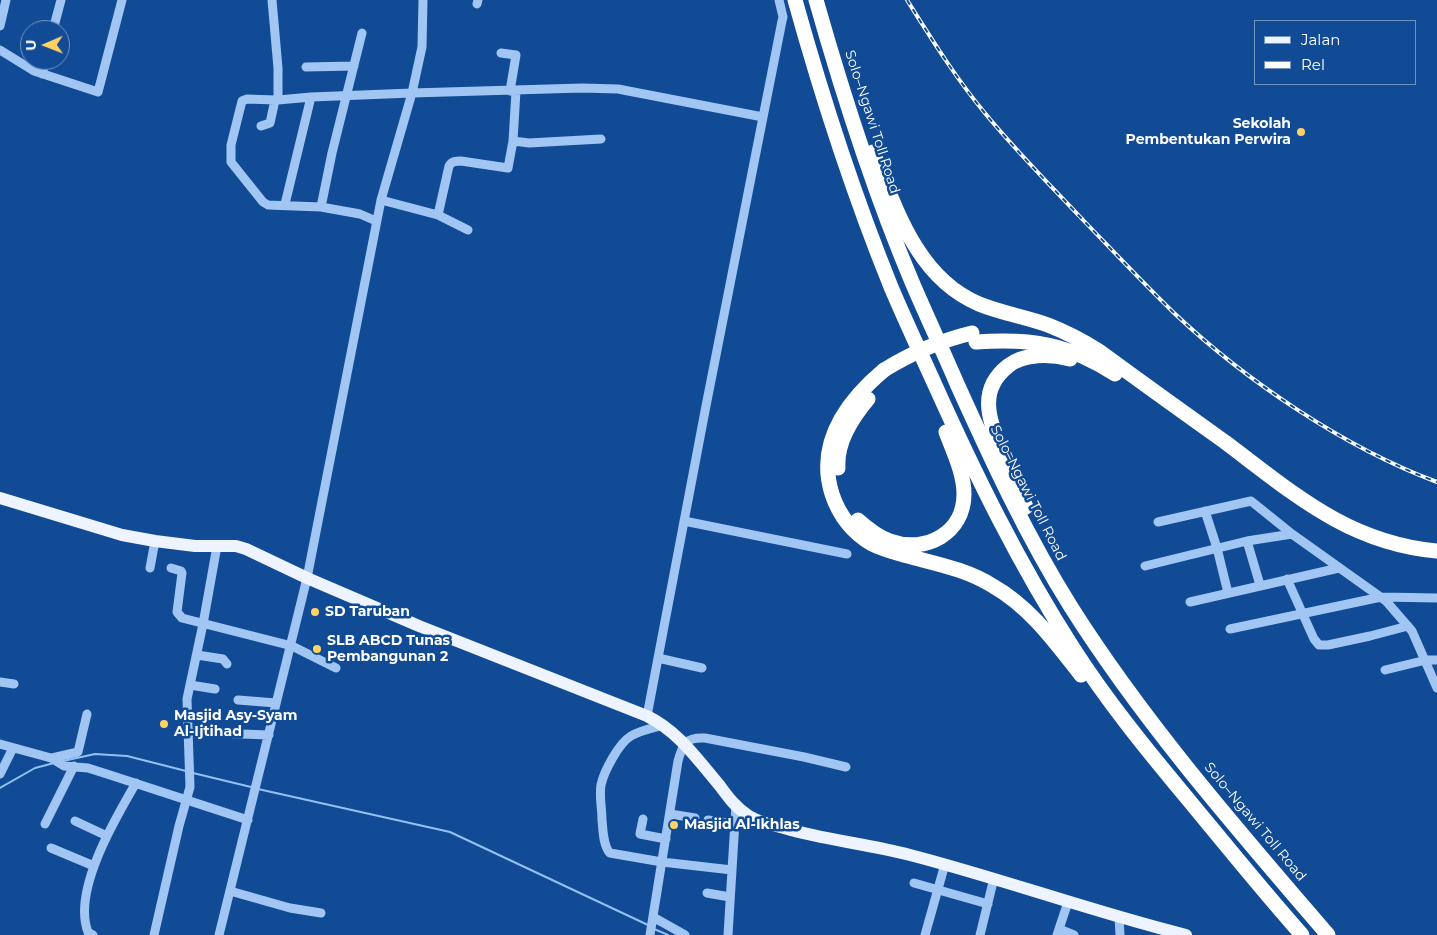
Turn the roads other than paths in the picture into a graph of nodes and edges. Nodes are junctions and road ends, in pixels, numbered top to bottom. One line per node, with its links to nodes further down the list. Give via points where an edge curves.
1 (6, 0): 11 (street)
2 (61, 0): 9 (street)
3 (122, 0): 18 (street, via 98,92)
4 (272, 0): 23 (street, via 278,68)
5 (423, 0): 20 (street, via 423,41)
6 (778, 0): 24 (street, via 783,17)
7 (795, 0): 34 (highway, via 834,130)
8 (816, 0): 10 (highway, Solo–Ngawi Toll Road)
9 (56, 20)
10 (823, 22): 36 (highway, via 914,246 936,275 963,296 980,304 1073,336 1099,351); 64 (highway, Solo–Ngawi Toll Road, via 854,127 911,281 1018,512)
11 (0, 26)
12 (362, 33): 15 (street)
13 (0, 50): 18 (street)
14 (501, 53): 19 (street, via 516,55)
15 (354, 66): 16 (street); 21 (street)
16 (306, 67)
17 (43, 70): 18 (street)
18 (42, 74)
19 (513, 91): 20 (street); 24 (street, via 615,89); 27 (street)
20 (412, 94): 21 (street); 28 (street)
21 (346, 96): 22 (street); 30 (street)
22 (311, 97): 23 (street); 29 (street)
23 (276, 100): 25 (street, via 271,121); 29 (street, via 247,99 240,102 231,159 263,202 268,205)
24 (763, 117): 39 (street)
25 (261, 126)
26 (601, 139): 27 (street)
27 (513, 141): 31 (street, via 508,168 461,161 450,163)
28 (381, 200): 31 (street); 32 (street)
29 (285, 204): 30 (street)
30 (321, 206): 32 (street, via 360,214)
31 (438, 215): 33 (street)
32 (376, 221): 53 (street)
33 (468, 230)
34 (892, 288): 35 (highway, via 963,479 963,508 952,529 944,536 921,544 890,541 872,531 849,508 840,485 837,460 847,428); 92 (highway, via 963,448 1035,587 1112,704)
35 (887, 375): 36 (highway, via 974,337 1061,347); 92 (highway, via 870,382 842,416 828,448 830,488 845,520 878,547 973,575 1013,600 1054,640 1100,700)
36 (1125, 375): 46 (highway, via 1333,520 1390,543); 48 (highway, via 1221,452 1327,528 1390,553); 64 (highway, via 1066,358 1023,358 1000,373 988,400 994,432 1034,526)
37 (0, 498): 43 (main road)
38 (1205, 511): 40 (street); 41 (street, via 1251,501); 45 (street)
39 (684, 521): 47 (street); 67 (street)
40 (1158, 522)
41 (1292, 534): 42 (street); 52 (street)
42 (1248, 541): 45 (street); 55 (street)
43 (154, 542): 44 (main road); 50 (street)
44 (217, 546): 53 (main road, via 246,549); 61 (street)
45 (1218, 548): 49 (street); 56 (street)
46 (1437, 550)
47 (847, 554)
48 (1437, 559)
49 (1145, 566)
50 (150, 568)
51 (171, 568): 61 (street, via 182,573 178,615)
52 (1340, 568): 54 (street); 57 (street)
53 (307, 578): 65 (street); 82 (main road)
54 (1287, 579): 55 (street); 60 (street)
55 (1260, 585): 56 (street)
56 (1228, 593): 59 (street)
57 (1381, 597): 58 (street); 60 (street); 62 (street)
58 (1437, 598)
59 (1190, 602)
60 (1303, 612): 62 (street, via 1316,642 1321,646); 63 (street)
61 (204, 624): 65 (street); 66 (street)
62 (1408, 626): 68 (street)
63 (1230, 628)
64 (1094, 643): 135 (highway, Solo–Ngawi Toll Road, via 1242,835)
65 (292, 646): 71 (street); 80 (street)
66 (196, 655): 70 (street, via 223,659); 76 (street)
67 (658, 658): 72 (street); 82 (street)
68 (1426, 660): 69 (street); 73 (street); 77 (street)
69 (1437, 660)
70 (227, 664)
71 (336, 668)
72 (702, 668)
73 (1385, 670)
74 (0, 682): 75 (street)
75 (14, 684)
76 (190, 685): 78 (street); 84 (street)
77 (1437, 688)
78 (215, 689)
79 (238, 700): 80 (street)
80 (276, 703): 85 (street)
81 (87, 714): 89 (street, via 78,752)
82 (647, 716): 83 (main road)
83 (664, 725): 87 (main road); 108 (street, via 641,731 626,740 606,773 600,796 607,850)
84 (187, 732): 85 (street); 95 (street, via 190,772)
85 (269, 735): 100 (street)
86 (0, 744): 88 (street)
87 (684, 744): 91 (street, via 690,739 705,738); 96 (main road); 97 (street, via 678,761)
88 (13, 748): 89 (street); 93 (street)
89 (57, 761): 90 (street, via 64,766)
90 (74, 766): 94 (street); 103 (street)
91 (846, 767)
92 (1162, 768): 134 (highway)
93 (0, 774)
94 (136, 783): 95 (street); 105 (street)
95 (187, 799): 100 (street); 125 (street)
96 (736, 805): 104 (street); 109 (main road, via 756,819 798,832)
97 (670, 814): 98 (street); 106 (street)
98 (695, 818)
99 (643, 819): 106 (street, via 640,834)
100 (248, 820): 115 (street)
101 (708, 820): 104 (street)
102 (75, 821): 105 (street)
103 (46, 824)
104 (734, 824): 111 (street)
105 (107, 836): 110 (street)
106 (666, 839): 108 (street)
107 (52, 848): 110 (street)
108 (662, 862): 111 (street); 122 (street)
109 (945, 864): 112 (main road); 114 (street)
110 (94, 866): 124 (street, via 85,913 86,927)
111 (732, 870): 117 (street)
112 (994, 878): 118 (main road); 119 (street)
113 (914, 883): 114 (street)
114 (936, 890): 119 (street); 129 (street)
115 (230, 891): 120 (street); 126 (street)
116 (708, 892): 117 (street)
117 (730, 897): 128 (street)
118 (1068, 902): 121 (main road); 123 (street)
119 (988, 904): 130 (street)
120 (321, 913)
121 (1119, 917): 132 (street); 133 (main road)
122 (652, 926): 127 (street)
123 (1058, 932): 131 (street)
124 (93, 935)
125 (154, 935)
126 (220, 935)
127 (685, 935)
128 (728, 935)
129 (925, 935)
130 (980, 935)
131 (1074, 935)
132 (1120, 935)
133 (1186, 935)
134 (1302, 935)
135 (1328, 935)

